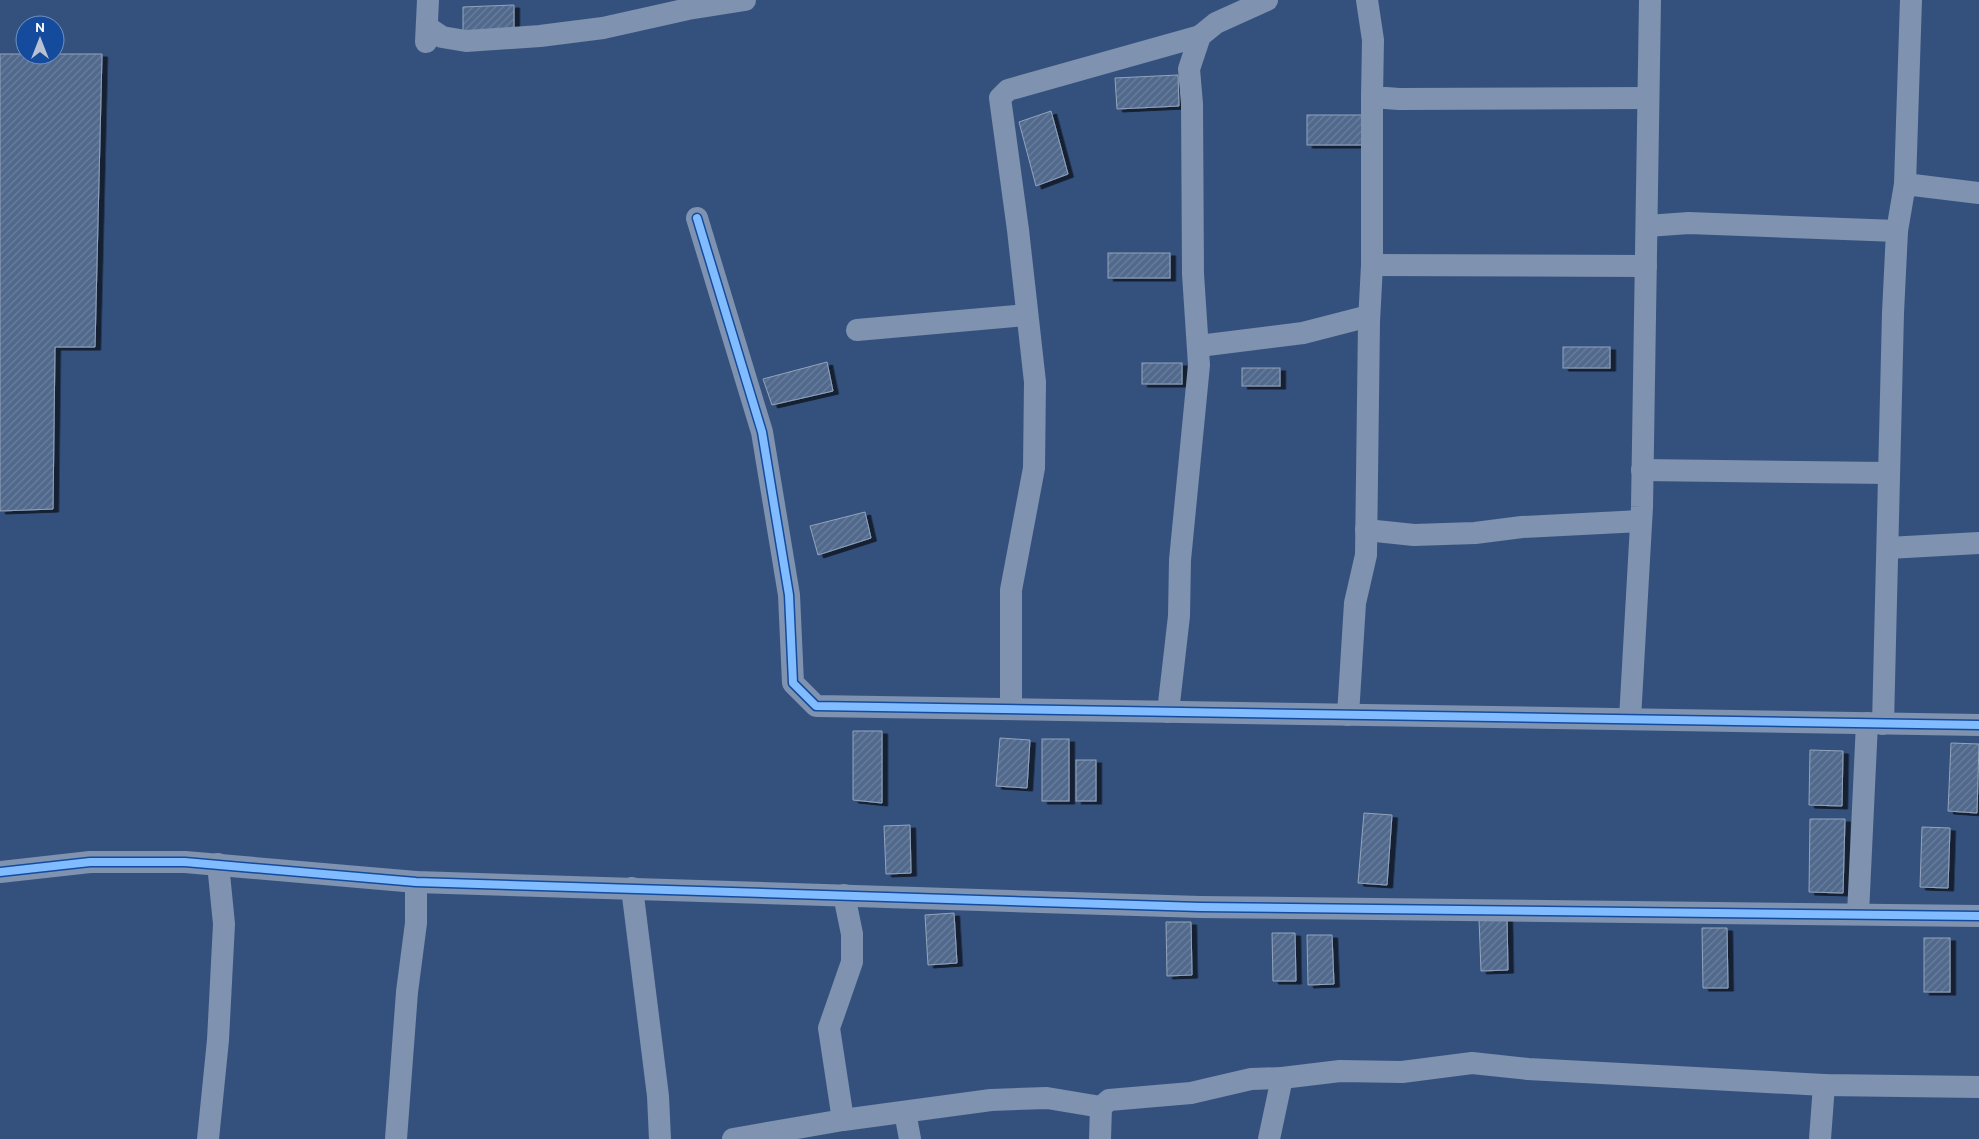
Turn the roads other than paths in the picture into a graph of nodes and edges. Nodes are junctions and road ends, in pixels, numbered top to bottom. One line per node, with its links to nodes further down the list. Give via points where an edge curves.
1 (428, 0): 2 (street, via 427,36 466,41 602,28)
2 (746, 0)
3 (1266, 0): 7 (street, via 1216,23)
4 (1367, 0): 8 (street, via 1373,40)
5 (1650, 0): 9 (street)
6 (1911, 0): 10 (street)
7 (1200, 36): 17 (street, via 1008,90 1000,98); 20 (street, via 1189,69 1193,274)
8 (1372, 97): 9 (street); 15 (street)
9 (1647, 98): 13 (street)
10 (1905, 184): 11 (street); 14 (street)
11 (1979, 193)
12 (697, 218): 27 (street, via 762,432 789,595 794,683 816,706)
13 (1647, 226): 14 (street, via 1689,223); 16 (street)
14 (1897, 231): 22 (street)
15 (1372, 265): 16 (street); 18 (street)
16 (1646, 266): 21 (street)
17 (1027, 314): 19 (street); 27 (street, via 1035,382 1034,468 1012,590)
18 (1369, 316): 20 (street, via 1303,333); 24 (street)
19 (857, 330)
20 (1199, 346): 28 (street, via 1180,560 1179,616)
21 (1642, 470): 22 (street); 23 (street)
22 (1889, 473): 26 (street)
23 (1641, 521): 24 (street, via 1414,535); 30 (street)
24 (1366, 530): 29 (street, via 1366,555 1355,603)
25 (1979, 543): 26 (street)
26 (1888, 548): 31 (street)
27 (1011, 709): 28 (street)
28 (1168, 712): 29 (street)
29 (1348, 715): 30 (street)
30 (1630, 719): 31 (street)
31 (1875, 723): 32 (street); 38 (street)
32 (1979, 725)
33 (218, 864): 34 (street, via 90,862); 35 (street); 46 (street, via 224,924 218,1040)
34 (0, 872)
35 (416, 882): 36 (street); 47 (street, via 416,923 407,992)
36 (632, 888): 37 (street); 48 (street, via 658,1096)
37 (844, 895): 38 (street, via 1200,907); 45 (street, via 852,934 852,962 829,1028)
38 (1858, 914): 39 (street)
39 (1979, 916)
40 (1282, 1078): 41 (street, via 1340,1071 1402,1072 1472,1063 1528,1070); 43 (street, via 1251,1079 1191,1093 1117,1098); 52 (street)
41 (1824, 1085): 42 (street); 53 (street)
42 (1979, 1087)
43 (1101, 1107): 44 (street, via 1047,1098 991,1100); 51 (street)
44 (905, 1112): 45 (street); 50 (street)
45 (843, 1120): 49 (street)
46 (208, 1139)
47 (396, 1139)
48 (660, 1139)
49 (733, 1139)
50 (910, 1139)
51 (1100, 1139)
52 (1269, 1139)
53 (1820, 1139)

